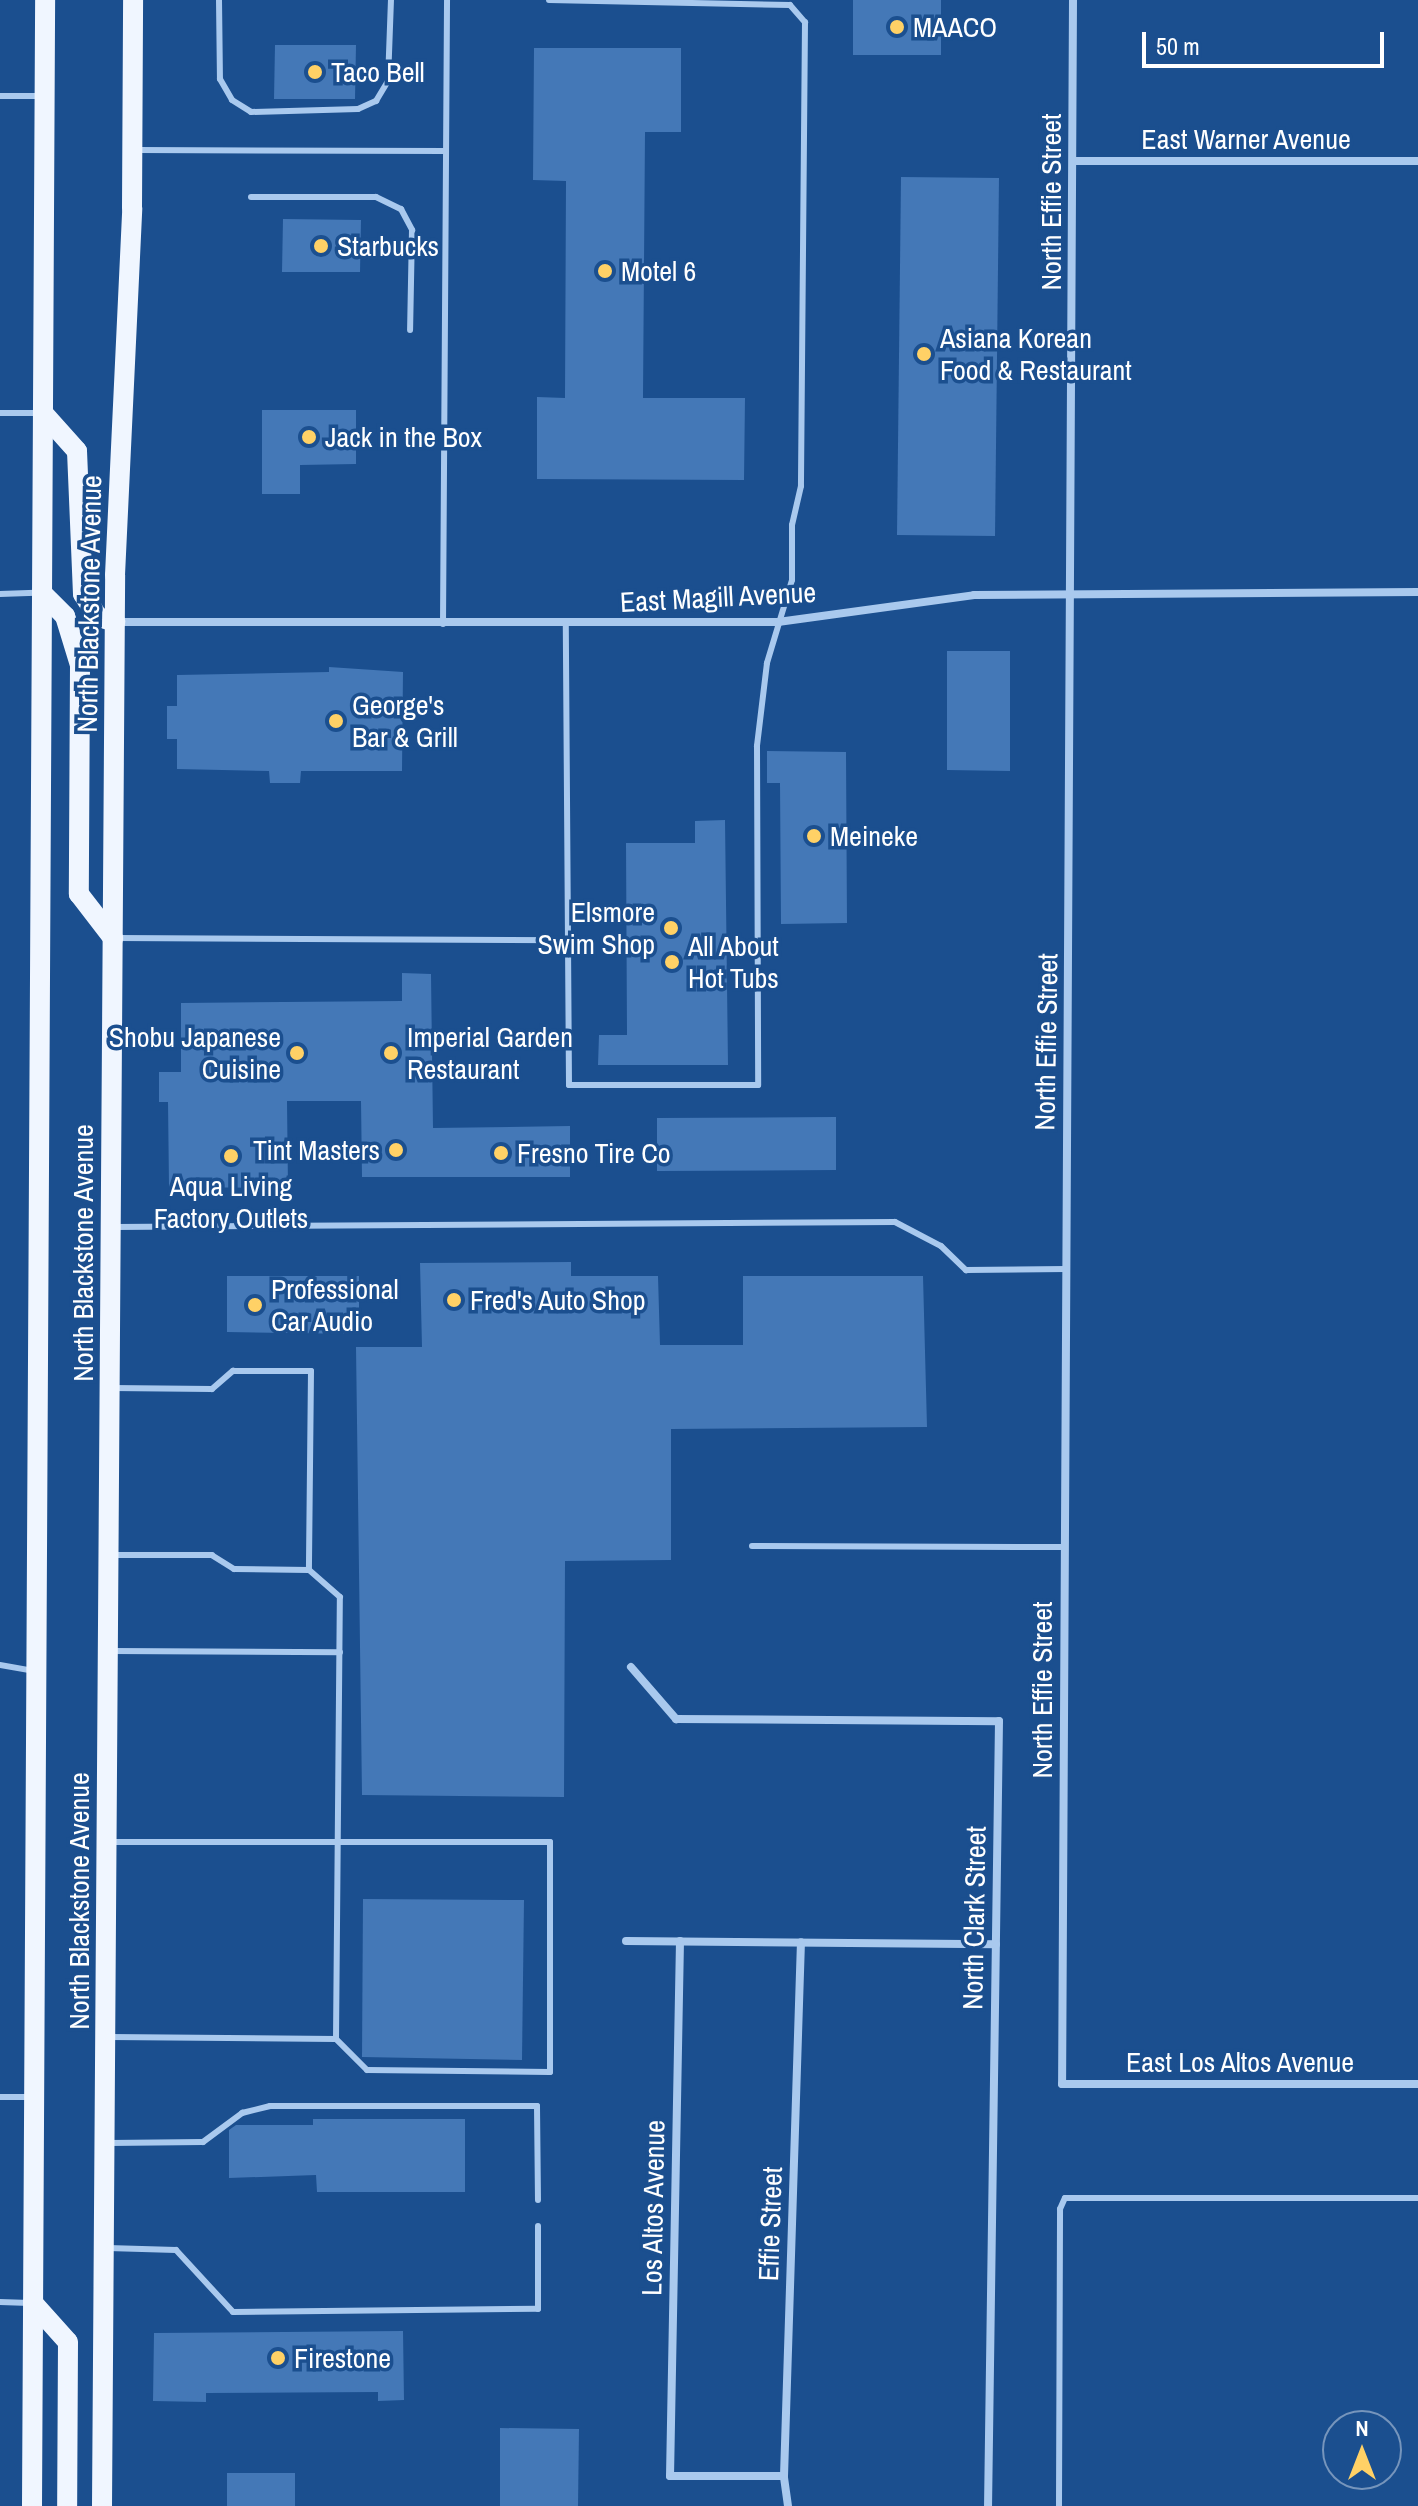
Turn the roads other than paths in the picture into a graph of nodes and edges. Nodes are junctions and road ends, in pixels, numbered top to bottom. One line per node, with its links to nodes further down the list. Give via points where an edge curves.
1 (45, 0): 9 (main road, North Blackstone Avenue)
2 (133, 0): 10 (main road, North Blackstone Avenue)
3 (219, 0): 4 (lane, via 220,79 232,100 251,112 358,109 376,101 388,81)
4 (391, 0)
5 (447, 0): 11 (lane)
6 (549, 0): 23 (lane, via 790,5 805,22 801,486 792,525 792,580)
7 (1073, 0): 12 (street, North Effie Street)
8 (0, 96): 9 (lane)
9 (44, 96): 17 (main road, North Blackstone Avenue)
10 (133, 150): 11 (lane); 22 (main road, North Blackstone Avenue)
11 (446, 151): 24 (lane)
12 (1073, 161): 13 (street, East Warner Avenue); 20 (street, North Effie Street)
13 (1418, 161)
14 (251, 197): 15 (lane, via 376,197 401,209 412,230)
15 (410, 330)
16 (0, 413): 17 (lane)
17 (43, 413): 19 (main road, North Blackstone Avenue); 22 (main road, via 77,451 83,594 98,617)
18 (1418, 592): 20 (street, East Magill Avenue)
19 (42, 593): 21 (lane); 26 (main road, via 65,616 80,665 79,894); 39 (main road, North Blackstone Avenue)
20 (1073, 593): 23 (street, East Magill Avenue, via 974,595); 29 (street, North Effie Street)
21 (0, 594)
22 (115, 622): 24 (street, East Magill Avenue); 26 (main road, North Blackstone Avenue)
23 (778, 622): 25 (street, East Magill Avenue); 27 (lane, via 757,746 758,1085 569,1085)
24 (443, 624): 25 (street, East Magill Avenue)
25 (566, 624): 27 (lane)
26 (113, 938): 27 (lane); 28 (main road, North Blackstone Avenue)
27 (568, 940)
28 (111, 1227): 29 (lane, via 895,1222 941,1246 966,1270); 30 (main road, North Blackstone Avenue)
29 (1066, 1269): 32 (street, North Effie Street)
30 (110, 1388): 33 (main road, North Blackstone Avenue); 34 (lane, via 212,1389 233,1371 311,1371)
31 (752, 1546): 32 (lane)
32 (1065, 1547): 48 (street, North Effie Street)
33 (109, 1555): 34 (lane, via 212,1555 234,1569); 35 (main road, North Blackstone Avenue)
34 (309, 1570): 36 (lane, via 340,1597)
35 (108, 1651): 36 (lane); 40 (main road, North Blackstone Avenue)
36 (340, 1652): 41 (lane)
37 (0, 1665): 39 (lane)
38 (631, 1667): 45 (street, North Clark Street, via 676,1719 999,1721)
39 (37, 1672): 51 (main road, North Blackstone Avenue)
40 (107, 1842): 41 (lane); 46 (main road, North Blackstone Avenue)
41 (338, 1842): 47 (lane); 47 (lane, via 550,1842 550,2072 367,2070)
42 (626, 1941): 43 (street)
43 (680, 1941): 44 (street); 59 (street, Los Altos Avenue, via 670,2476)
44 (801, 1942): 45 (street); 59 (street, Effie Street)
45 (996, 1944): 64 (street, North Clark Street)
46 (106, 2037): 47 (lane); 52 (main road, North Blackstone Avenue)
47 (336, 2039)
48 (1062, 2084): 49 (street, East Los Altos Avenue)
49 (1418, 2084)
50 (0, 2097): 51 (lane)
51 (35, 2097): 58 (main road, North Blackstone Avenue)
52 (105, 2143): 54 (lane, via 203,2142 242,2113 270,2106 537,2106); 56 (main road, North Blackstone Avenue)
53 (1418, 2198): 65 (lane, via 1065,2198 1060,2209)
54 (538, 2200)
55 (538, 2226): 56 (lane, via 538,2309 233,2312 176,2250)
56 (104, 2248): 62 (main road, North Blackstone Avenue)
57 (0, 2302): 58 (lane)
58 (33, 2303): 60 (main road, North Blackstone Avenue); 61 (main road, via 68,2342)
59 (784, 2476): 63 (street, Effie Street)
60 (32, 2506)
61 (67, 2506)
62 (102, 2506)
63 (788, 2506)
64 (988, 2506)
65 (1059, 2506)

